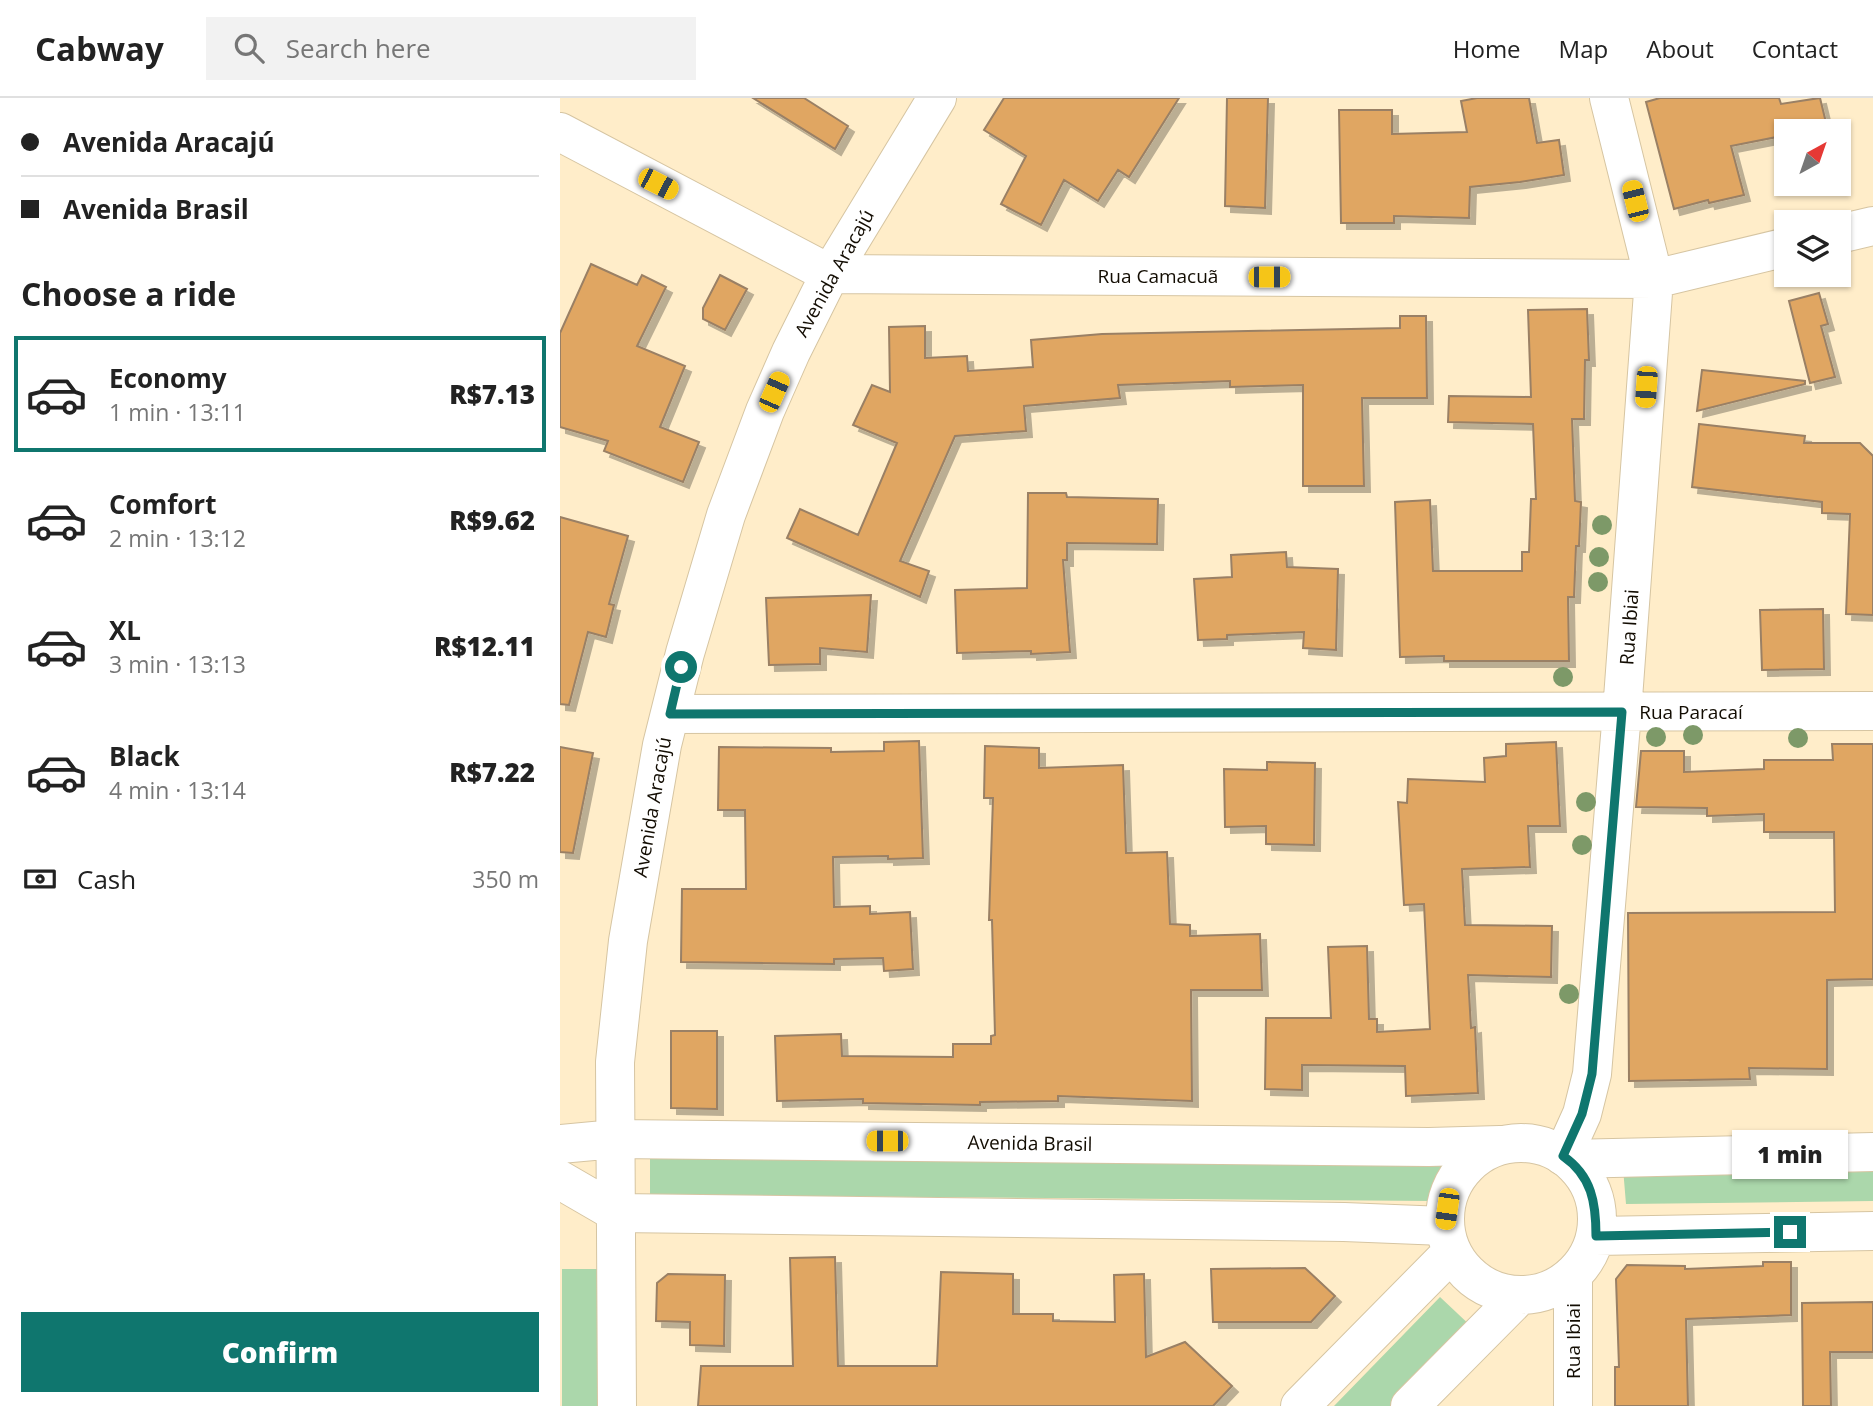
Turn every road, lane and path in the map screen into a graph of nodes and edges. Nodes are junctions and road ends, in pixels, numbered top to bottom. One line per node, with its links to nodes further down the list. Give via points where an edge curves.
1 (937, 98): 7 (street, Avenida Aracajú)
2 (1609, 98): 8 (street, Rua Ibiai)
3 (560, 132): 7 (street, Rua Camacuã)
4 (1873, 226): 5 (street)
5 (1851, 231)
6 (1774, 250): 8 (street, Rua Camacuã)
7 (830, 274): 8 (street, Rua Camacuã); 11 (street, Avenida Aracajú, via 745,461 699,601)
8 (1654, 279): 10 (street, Rua Ibiai)
9 (1873, 711): 10 (street, Rua Paracaí)
10 (1622, 712): 11 (street, Rua Paracaí); 16 (street, Rua Ibiai, via 1592,1074)
11 (670, 714): 12 (street, Avenida Aracajú, via 628,941 615,1062)
12 (615, 1139): 13 (street, Avenida Brasil); 14 (street, Avenida Brasil); 18 (street, Avenida Aracajú)
13 (560, 1144)
14 (1500, 1145): 16 (street, via 1522,1142); 21 (street, via 1469,1162 1449,1191)
15 (1873, 1152): 16 (street)
16 (1565, 1157): 20 (street, via 1590,1189 1596,1207)
17 (560, 1180): 18 (street)
18 (617, 1213): 21 (street, via 1344,1222); 24 (street, Avenida Aracajú)
19 (1873, 1231): 20 (street)
20 (1596, 1236): 22 (street, via 1588,1257)
21 (1448, 1239): 23 (street, via 1468,1275 1492,1290); 25 (street)
22 (1573, 1275): 23 (street, via 1548,1290); 27 (street, Rua Ibiai)
23 (1520, 1295): 26 (street)
24 (617, 1406)
25 (1300, 1406)
26 (1410, 1406)
27 (1573, 1406)

